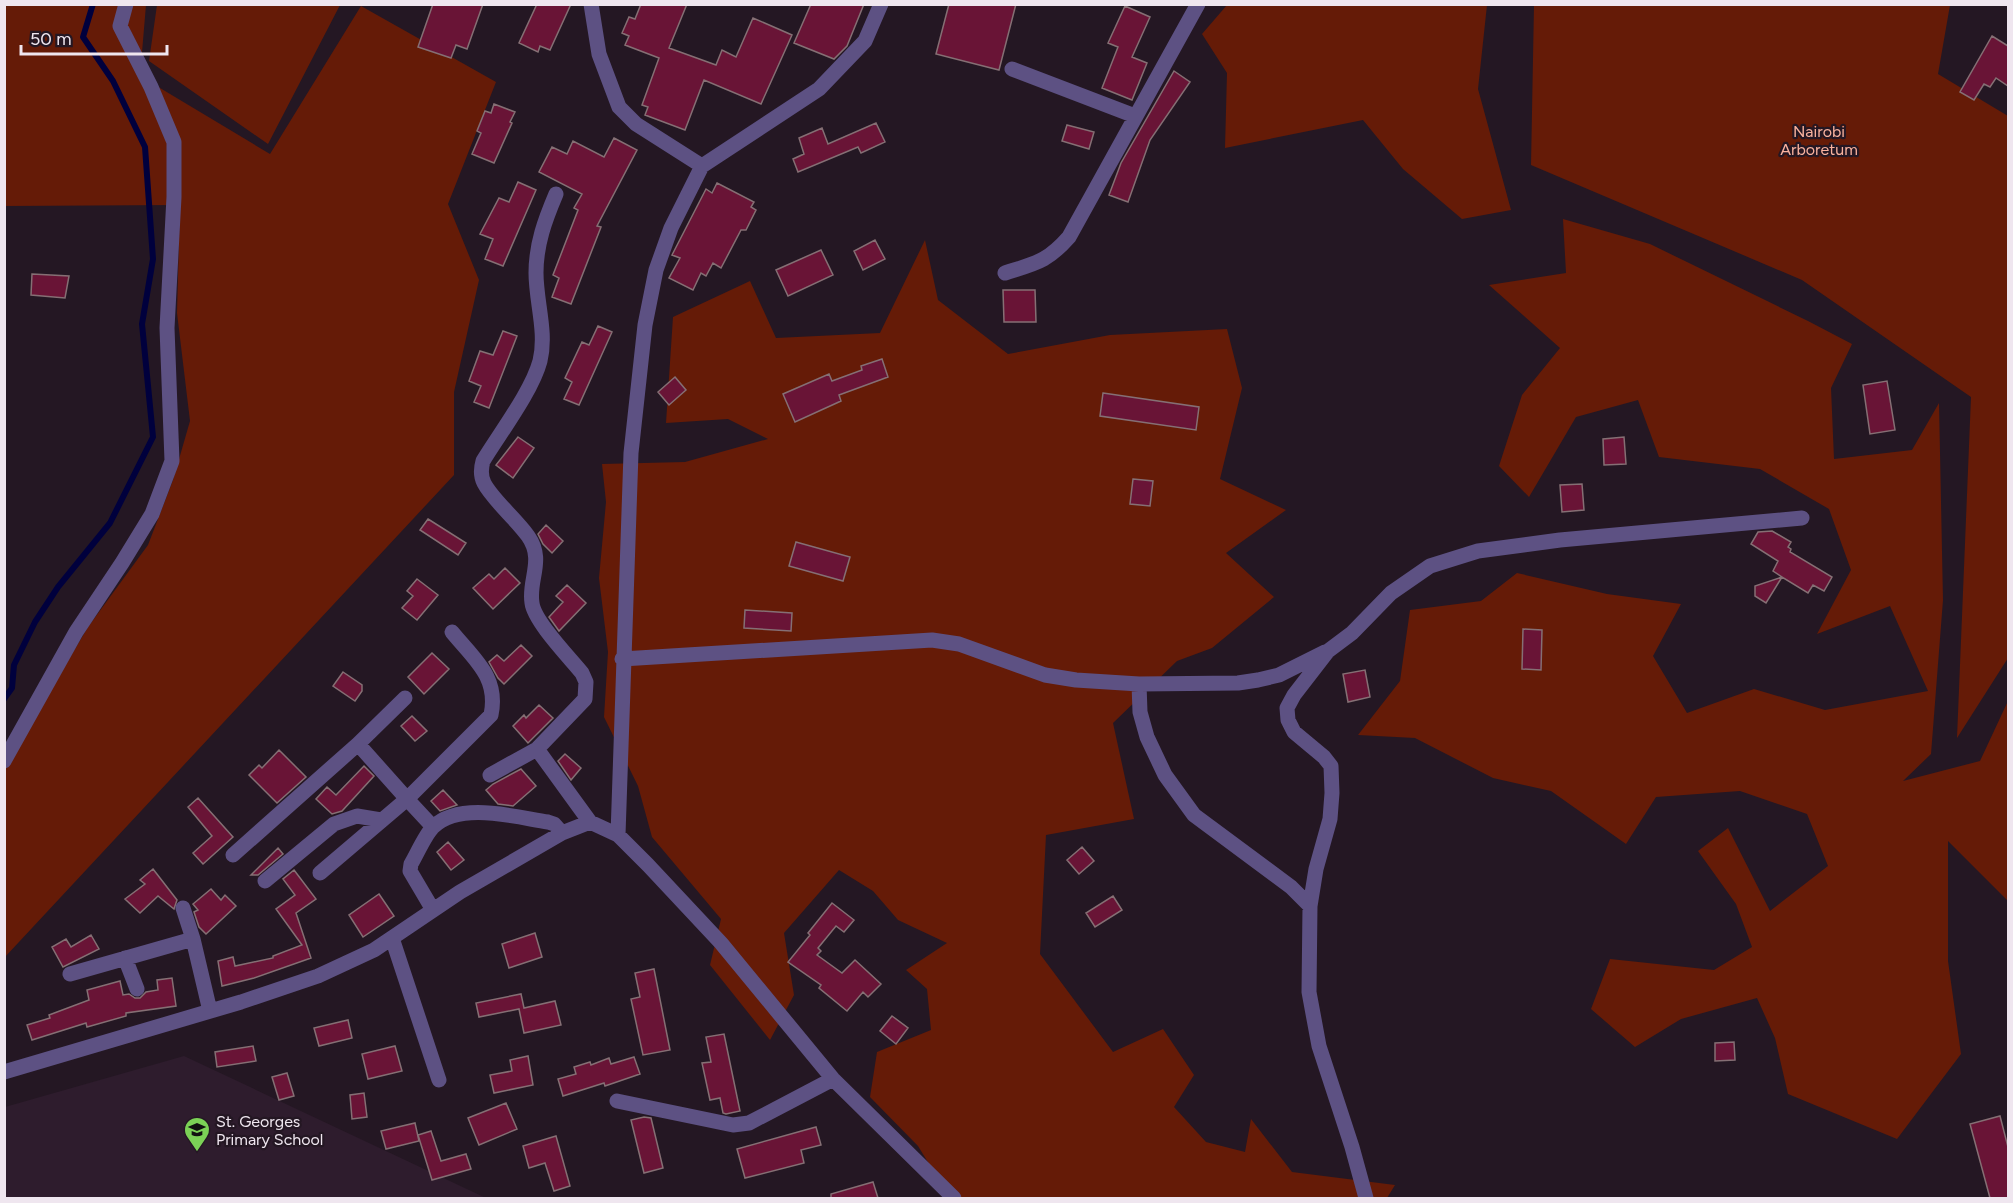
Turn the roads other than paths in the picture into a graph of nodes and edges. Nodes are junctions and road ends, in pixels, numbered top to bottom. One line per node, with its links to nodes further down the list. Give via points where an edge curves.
1 (126, 4): 18 (street, via 120,26 174,142 167,328 172,461 152,514 76,632)
2 (591, 4): 7 (street, via 599,54 619,107 636,124)
3 (881, 4): 7 (street, via 865,41 819,89)
4 (1198, 4): 6 (street)
5 (1012, 69): 6 (street)
6 (1135, 116): 9 (street, via 1069,237 1038,262)
7 (702, 166): 13 (street, via 671,228 645,325 631,453)
8 (556, 194): 17 (street, via 537,254 543,340 540,360 532,382 480,471 484,483 534,547 536,566 531,601 535,615 586,682 585,699)
9 (1005, 273)
10 (1802, 518): 12 (street, via 1478,551 1430,566 1391,593 1352,633)
11 (452, 632): 20 (street, via 486,673 494,700 492,715)
12 (1328, 651): 14 (street, via 1279,675 1258,680); 29 (street, via 1287,708 1294,732 1330,766 1330,819)
13 (622, 659): 14 (street, via 932,640 959,644 1045,675); 25 (street)
14 (1138, 684): 29 (street, via 1147,738 1165,775 1194,815 1291,887)
15 (405, 698): 16 (street)
16 (358, 744): 20 (street); 26 (street)
17 (537, 749): 19 (street); 22 (street)
18 (4, 761)
19 (490, 775)
20 (407, 800): 21 (street); 23 (street)
21 (381, 820): 27 (street); 28 (street, via 357,816 334,824)
22 (590, 822): 24 (street); 25 (street)
23 (433, 827): 24 (street, via 454,815 477,812 548,822); 31 (street, via 410,871)
24 (562, 833): 31 (street)
25 (618, 835): 39 (street, via 722,943)
26 (233, 855)
27 (320, 873)
28 (265, 881)
29 (1310, 906): 43 (street, via 1309,992 1319,1046)
30 (183, 908): 33 (street)
31 (433, 910): 32 (street)
32 (392, 938): 37 (street, via 318,976); 40 (street)
33 (193, 939): 34 (street); 37 (street)
34 (125, 958): 35 (street); 36 (street)
35 (70, 974)
36 (137, 989)
37 (210, 1011): 38 (street)
38 (4, 1072)
39 (832, 1079): 41 (street, via 749,1123 733,1125); 42 (street)
40 (439, 1080)
41 (616, 1101)
42 (954, 1198)
43 (1366, 1198)

